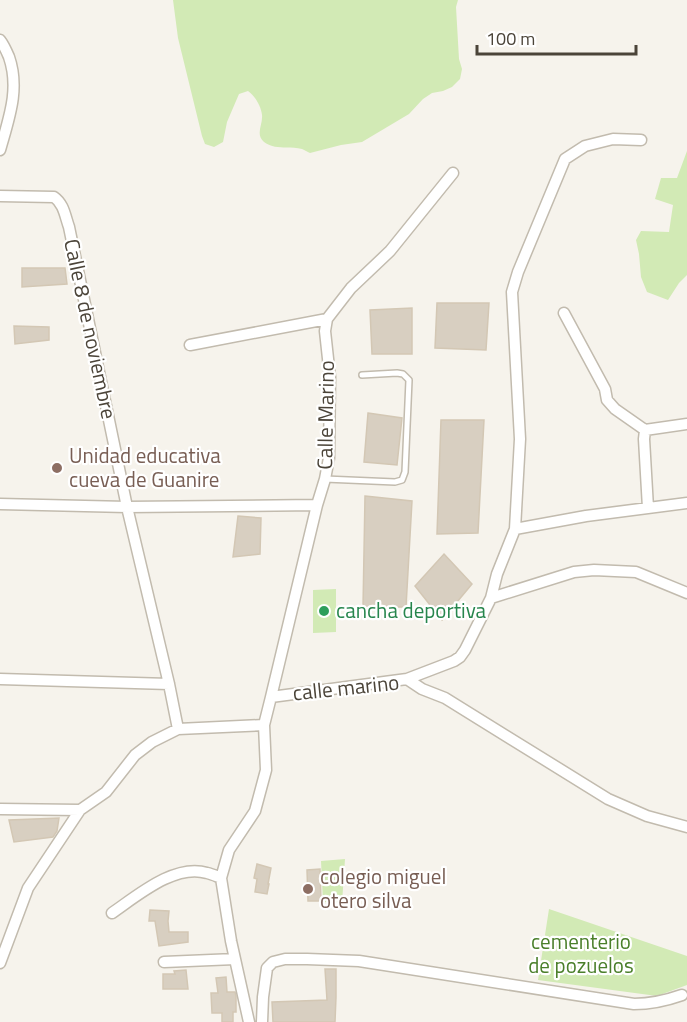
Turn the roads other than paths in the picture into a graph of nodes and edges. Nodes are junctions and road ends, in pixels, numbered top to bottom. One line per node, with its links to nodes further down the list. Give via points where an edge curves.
1 (0, 40): 3 (street, via 14,73 14,93)
2 (641, 140): 18 (street, via 613,139 585,146 565,159 518,272 512,292 520,439)
3 (0, 150)
4 (453, 173): 7 (street, via 390,251 351,288)
5 (0, 196): 16 (street, Calle 8 de noviembre, via 54,197 60,201)
6 (564, 313): 11 (street, via 605,389 607,400)
7 (327, 319): 8 (street); 12 (street, Calle Marino, via 329,458)
8 (190, 345)
9 (362, 375): 12 (lane, via 397,373 409,380 402,480)
10 (687, 424): 11 (street)
11 (645, 430): 17 (street)
12 (325, 479): 15 (street, Calle Marino)
13 (687, 503): 17 (street)
14 (0, 504): 16 (street)
15 (317, 505): 16 (street); 24 (street, Calle Marino)
16 (128, 507): 23 (street, Calle 8 de noviembre)
17 (648, 508): 18 (street)
18 (515, 529): 20 (street, via 496,574)
19 (687, 593): 20 (street, via 636,572 594,570 574,572)
20 (491, 598): 22 (street, via 460,657)
21 (0, 679): 23 (street)
22 (407, 679): 24 (street, calle marino); 29 (street, calle marino, via 445,698 608,799)
23 (169, 684): 26 (street, Calle 8 de noviembre)
24 (271, 697): 25 (street, calle marino)
25 (264, 725): 26 (street); 30 (street, calle marino, via 266,770 255,811 229,850)
26 (178, 729): 28 (street, via 135,755 106,792)
27 (0, 809): 28 (street)
28 (80, 810): 34 (street, via 28,888)
29 (687, 827)
30 (220, 878): 31 (street, via 206,872 176,874); 32 (street, calle marino)
31 (112, 913)
32 (235, 959): 33 (street); 36 (street, calle marino)
33 (164, 962)
34 (0, 963)
35 (682, 995): 37 (street, via 634,1004 359,961 285,959 267,968)
36 (249, 1022)
37 (262, 1022)

